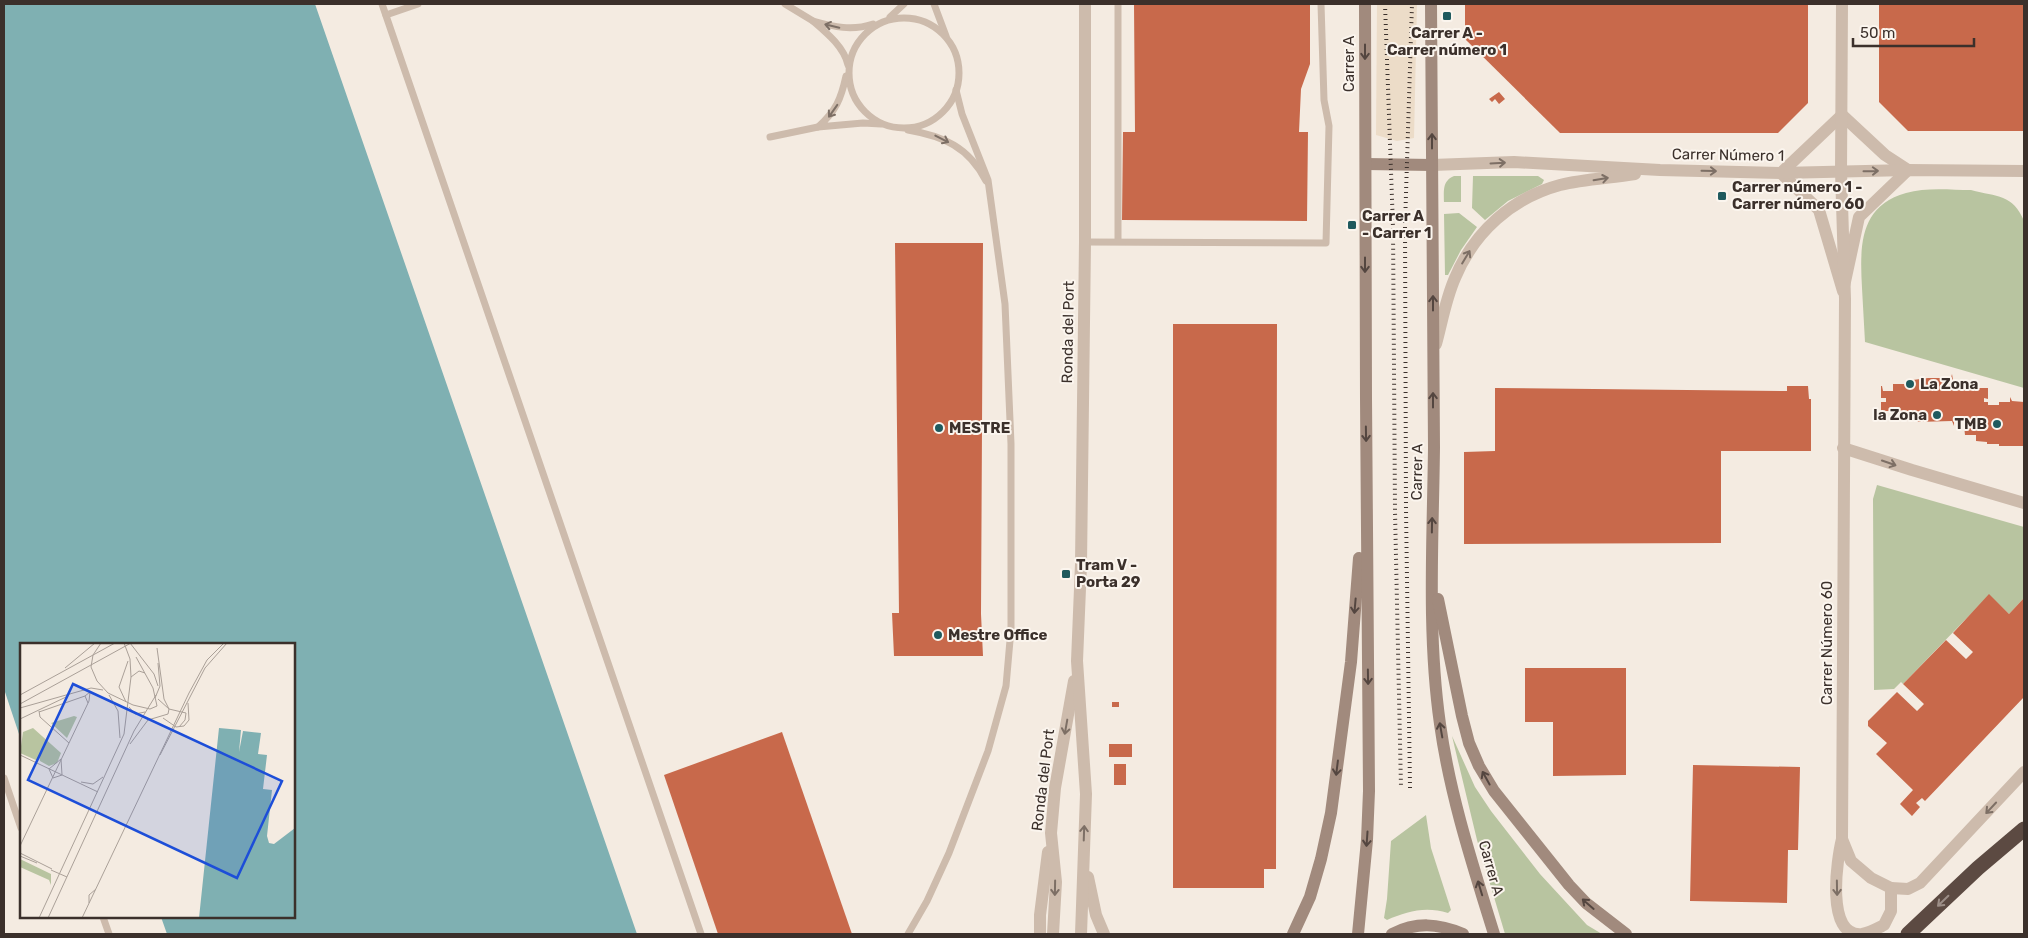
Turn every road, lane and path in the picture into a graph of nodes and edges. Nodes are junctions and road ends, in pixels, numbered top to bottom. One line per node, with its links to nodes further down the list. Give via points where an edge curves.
1 (382, 4): 12 (lane)
2 (418, 4): 12 (lane)
3 (785, 4): 13 (lane)
4 (904, 4): 14 (lane, via 894,15)
5 (934, 4): 15 (lane)
6 (1085, 4): 32 (street, Ronda del Port)
7 (1118, 4): 31 (lane)
8 (1321, 4): 31 (lane, via 1324,100 1329,126 1326,243)
9 (1365, 4): 23 (main road, Carrer A, one-way to 23)
10 (1431, 4): 24 (main road, Carrer A, one-way to 10)
11 (1842, 4): 18 (street, Carrer Número 60)
12 (386, 15): 53 (lane)
13 (813, 21): 14 (lane, one-way to 13, via 847,29); 16 (lane, via 831,36)
14 (880, 22): 15 (lane, via 897,17 915,18); 16 (lane, via 864,33)
15 (946, 36): 17 (lane, via 956,53 960,72)
16 (848, 65): 19 (lane, via 849,83 855,100 866,114); 20 (lane, one-way to 20, via 838,104)
17 (956, 90): 21 (lane, via 948,106 935,119 918,126); 30 (lane)
18 (1842, 115): 26 (street); 27 (street, Carrer Número 60); 29 (street)
19 (882, 124): 20 (lane); 21 (lane)
20 (818, 127): 22 (lane)
21 (900, 128): 30 (lane, one-way to 30, via 934,134 966,154 985,178)
22 (770, 137)
23 (1366, 164): 24 (main road); 36 (main road, Carrer A, one-way to 36)
24 (1432, 165): 25 (street, Carrer Número 1, one-way to 25, via 1514,162); 34 (main road, Carrer A, one-way to 24)
25 (1660, 170): 29 (street, Carrer Número 1, one-way to 29); 34 (street, Carrer Número 1, one-way to 25, via 1454,279 1477,240 1501,214 1518,203 1560,186)
26 (1908, 170): 27 (street, Carrer Número 1, one-way to 26); 28 (street, Carrer Número 1); 33 (street, Carrer Número 60, via 1859,217)
27 (1841, 171): 29 (street, Carrer Número 1); 33 (street, Carrer Número 60)
28 (2024, 171)
29 (1781, 172): 33 (street, Carrer Número 60, via 1819,210)
30 (992, 195): 54 (lane, via 1005,304 1011,444 1011,629 1006,686 988,751 949,853)
31 (1118, 241): 32 (lane)
32 (1085, 242): 39 (street, Ronda del Port)
33 (1843, 291): 35 (street, Carrer Número 60)
34 (1433, 352): 38 (main road, Carrer A, one-way to 34)
35 (1843, 448): 37 (street, one-way to 37); 46 (street, Carrer Número 60)
36 (1366, 470): 60 (main road, one-way to 60, via 1351,662 1331,813 1310,897); 61 (main road, Carrer A, one-way to 61, via 1369,791)
37 (2024, 503)
38 (1432, 566): 64 (main road, Carrer A, one-way to 38, via 1463,828 1440,726); 65 (main road, one-way to 38, via 1586,903 1569,885 1494,791 1479,766 1462,716)
39 (1077, 661): 45 (street, Ronda del Port, one-way to 45, via 1055,788); 47 (street, Ronda del Port, one-way to 39, via 1086,794)
40 (2024, 772): 49 (street, one-way to 49, via 1920,883 1908,889)
41 (4, 778): 43 (lane)
42 (2024, 821): 48 (street)
43 (20, 825)
44 (2024, 829): 48 (highway)
45 (1051, 834): 50 (street); 57 (street, Ronda del Port, one-way to 57, via 1056,882)
46 (1842, 839): 49 (street, Carrer Número 60, via 1851,861 1871,878); 49 (street, Carrer Número 60, one-way to 49, via 1837,861 1837,913 1843,925 1862,934 1884,925 1892,911)
47 (1084, 856): 58 (street, Ronda del Port); 59 (street)
48 (1978, 868): 66 (highway, one-way to 66)
49 (1891, 888)
50 (1040, 915): 55 (lane); 56 (street)
51 (103, 918): 52 (lane)
52 (109, 934)
53 (701, 934)
54 (908, 934)
55 (1034, 934)
56 (1040, 934)
57 (1054, 934)
58 (1081, 934)
59 (1102, 934)
60 (1293, 934)
61 (1358, 934)
62 (1392, 934): 63 (main road, via 1423,924)
63 (1463, 934)
64 (1494, 934)
65 (1626, 934)
66 (1908, 934)

